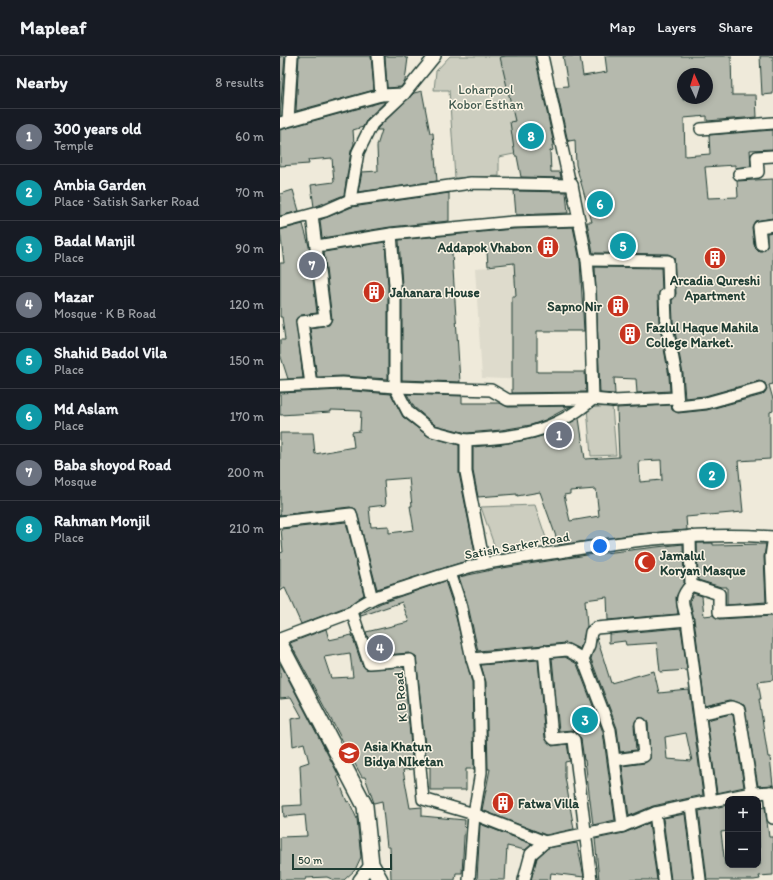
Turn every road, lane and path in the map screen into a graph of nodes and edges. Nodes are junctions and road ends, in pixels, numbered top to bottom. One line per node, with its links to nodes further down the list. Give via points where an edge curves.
1 (292, 56): 7 (street)
2 (378, 56): 6 (street)
3 (435, 56): 5 (street)
4 (542, 56): 12 (street)
5 (404, 94): 6 (street); 13 (street, via 372,124 368,131 358,152)
6 (381, 95): 7 (street)
7 (284, 122)
8 (773, 123): 9 (street)
9 (701, 129)
10 (773, 156): 11 (street, via 757,157 758,172)
11 (739, 174)
12 (572, 185): 13 (street, via 471,183); 15 (street)
13 (350, 200): 14 (street)
14 (312, 215): 16 (street); 20 (street)
15 (579, 220): 18 (street, via 513,222); 21 (street)
16 (280, 223)
17 (773, 225): 19 (street, via 759,227)
18 (391, 234): 20 (street); 24 (street, via 395,285)
19 (761, 244)
20 (317, 246): 22 (street, via 325,319 302,322)
21 (587, 260): 26 (street, via 668,260 669,294 665,295 666,322 676,375); 27 (street)
22 (311, 384): 23 (street); 24 (street, via 342,383)
23 (280, 386)
24 (395, 387): 27 (street, via 492,390 508,400); 28 (street, via 408,412 432,431)
25 (760, 388): 26 (street, via 699,404 678,406)
26 (677, 398): 27 (street, via 613,401)
27 (593, 399): 28 (street, via 574,415 536,432 508,438)
28 (466, 440): 33 (street, via 466,472)
29 (280, 522): 36 (street, via 351,514)
30 (690, 536): 31 (street, Satish Sarker Road); 33 (street, Satish Sarker Road, via 609,543); 35 (street)
31 (773, 537)
32 (773, 543): 37 (street)
33 (484, 564): 34 (street, Satish Sarker Road)
34 (450, 573): 36 (street, Satish Sarker Road); 44 (street, via 460,603)
35 (691, 585): 38 (street, via 719,594 719,613); 40 (street, via 682,596)
36 (372, 599): 39 (street, Satish Sarker Road, via 359,605)
37 (773, 603)
38 (773, 609)
39 (352, 612): 41 (street, Satish Sarker Road); 54 (street, K B Road, via 369,663 410,660 422,796 426,800)
40 (687, 620): 45 (street, via 596,628 591,632); 46 (street)
41 (280, 639)
42 (280, 644): 59 (main road, via 365,806)
43 (544, 651): 44 (street); 45 (street, via 567,650); 57 (street, via 552,737 572,737 574,740)
44 (472, 659): 54 (street, via 479,682 481,723 481,772)
45 (583, 659): 48 (street, via 610,730)
46 (700, 714): 50 (street, via 737,708); 51 (street)
47 (641, 724): 48 (street, via 644,756)
48 (615, 760): 56 (street)
49 (771, 792): 50 (street); 55 (street)
50 (752, 793): 51 (street)
51 (711, 801): 52 (street)
52 (691, 805): 53 (street); 66 (street)
53 (655, 813): 56 (street); 65 (street)
54 (474, 814): 58 (street); 62 (street)
55 (773, 818)
56 (623, 826): 57 (street)
57 (585, 832): 58 (street); 64 (street)
58 (545, 842): 63 (street, via 531,854)
59 (371, 864): 60 (street); 61 (main road)
60 (359, 880)
61 (380, 880)
62 (469, 880)
63 (524, 880)
64 (590, 880)
65 (664, 880)
66 (700, 880)

